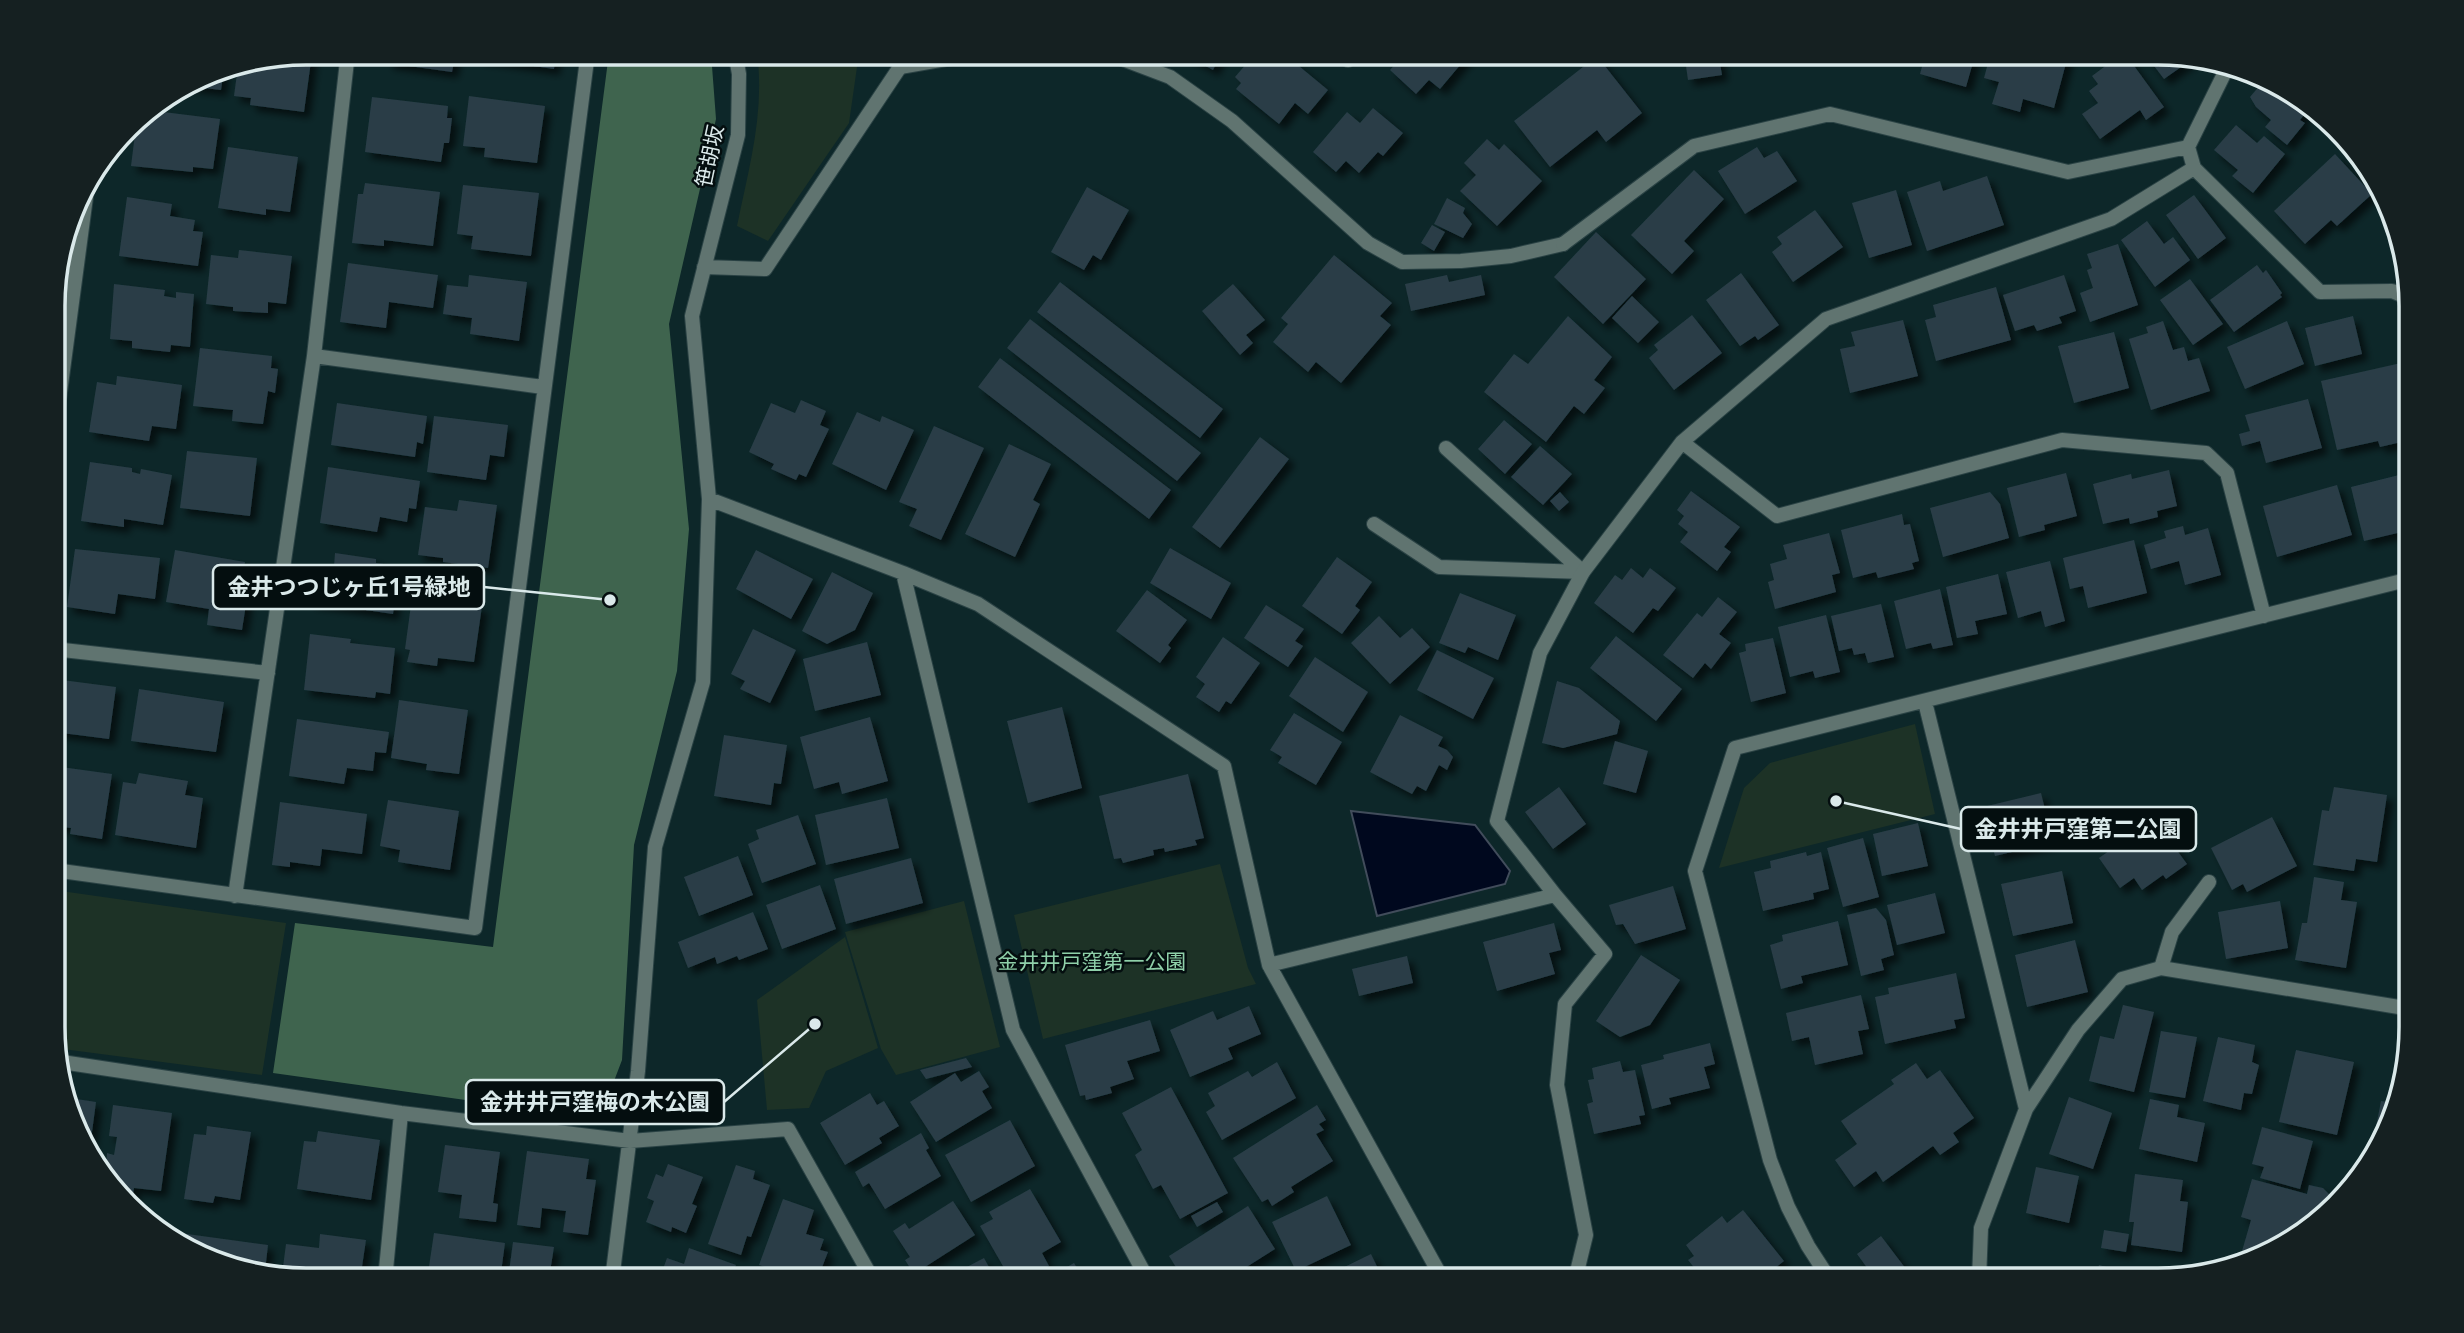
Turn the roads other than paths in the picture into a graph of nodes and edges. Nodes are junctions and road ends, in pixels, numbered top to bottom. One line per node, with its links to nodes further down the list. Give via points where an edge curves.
1 (347, 65): 14 (street)
2 (586, 65): 15 (street)
3 (737, 65): 11 (street, 笹胡坂, via 738,135)
4 (911, 65): 6 (street)
5 (1137, 65): 8 (street, via 1170,78 1222,113 1368,243 1402,262 1511,256 1563,244 1694,146 1830,114 2068,172)
6 (900, 67): 11 (street, via 765,269)
7 (2224, 74): 8 (street)
8 (2188, 147): 9 (street)
9 (2194, 168): 12 (street, via 2320,292); 16 (street, via 2110,219 1826,319)
10 (84, 214): 13 (street)
11 (704, 267): 18 (street, 笹胡坂, via 692,316)
12 (2398, 294)
13 (65, 354)
14 (314, 356): 15 (street); 25 (street)
15 (543, 387): 30 (street, via 475,928)
16 (1682, 442): 20 (street); 23 (street, via 1777,516 2062,440 2206,453 2227,474)
17 (1446, 448): 20 (street)
18 (709, 499): 21 (street); 37 (street, 笹胡坂, via 703,682 655,847)
19 (1374, 524): 20 (street, via 1439,567)
20 (1583, 572): 29 (street, via 1540,653 1497,821)
21 (903, 573): 31 (street, via 978,604 1224,766); 41 (street, via 1013,1030)
22 (2399, 582): 23 (street)
23 (2263, 616): 26 (street)
24 (65, 650): 25 (street)
25 (268, 673): 30 (street)
26 (1925, 702): 35 (street); 44 (street, via 1735,748 1695,871 1770,1160 1788,1207)
27 (65, 872): 30 (street)
28 (2209, 882): 32 (street, via 2172,932)
29 (1556, 895): 31 (street); 43 (street, via 1605,954 1565,1004 1557,1085 1586,1235)
30 (235, 896)
31 (1269, 965): 42 (street)
32 (2161, 968): 33 (street); 35 (street, via 2122,979 2078,1030)
33 (2399, 1007)
34 (68, 1064): 36 (street)
35 (2026, 1109): 45 (street, via 1981,1228)
36 (401, 1113): 37 (street); 38 (street)
37 (630, 1141): 39 (street, 笹胡坂); 40 (street, via 789,1129)
38 (386, 1268)
39 (614, 1268)
40 (866, 1268)
41 (1142, 1268)
42 (1436, 1268)
43 (1578, 1268)
44 (1822, 1268)
45 (1979, 1268)

